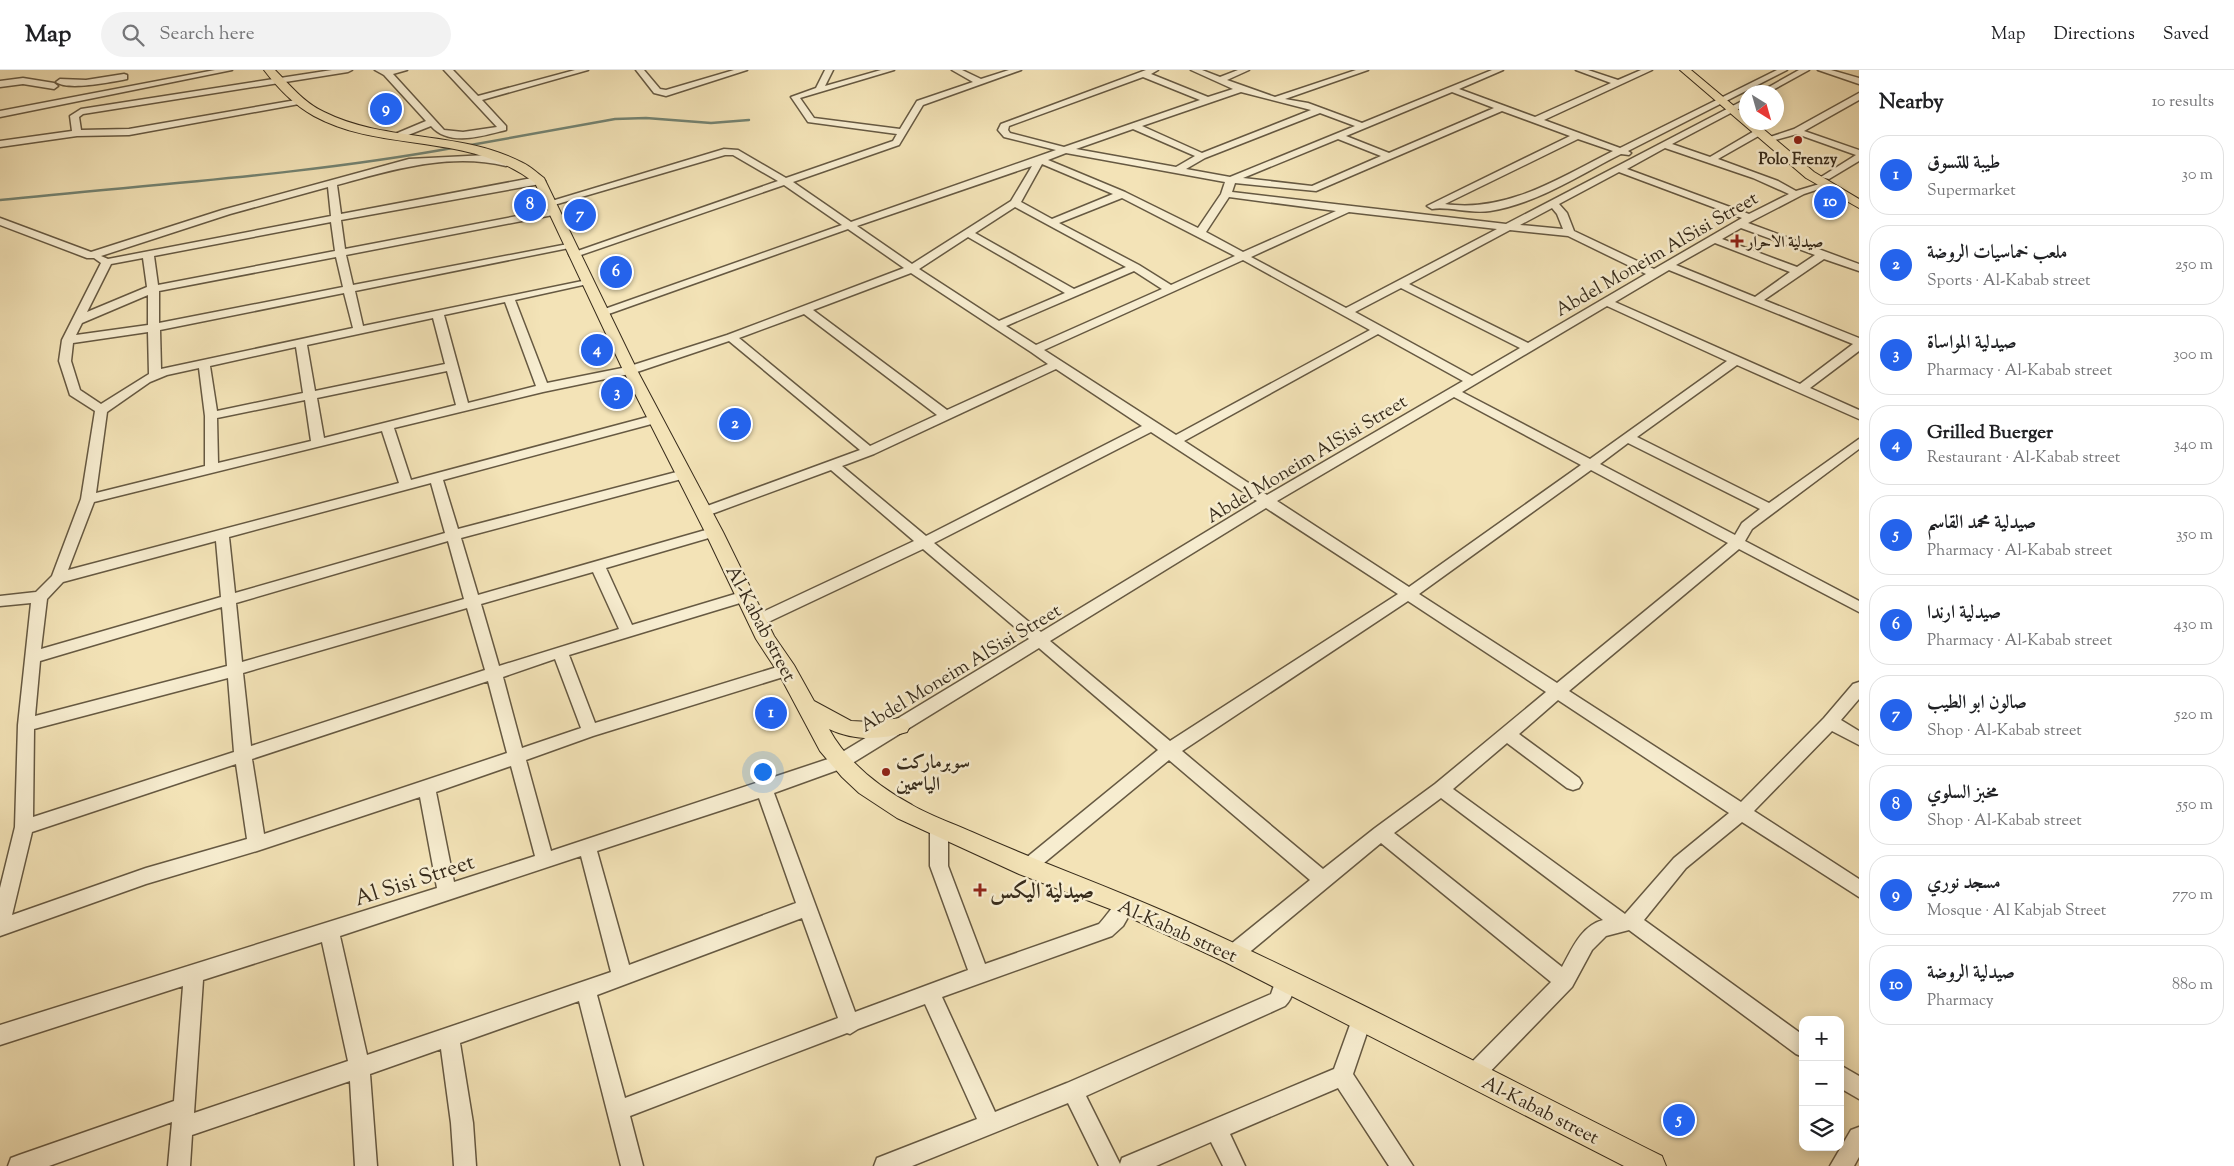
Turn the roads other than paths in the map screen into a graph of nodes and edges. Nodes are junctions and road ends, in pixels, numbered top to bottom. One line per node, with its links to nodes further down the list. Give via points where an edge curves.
1 (228, 70): 23 (street)
2 (269, 70): 31 (main road, Al-Kabab street)
3 (348, 70): 31 (street)
4 (403, 70): 25 (street)
5 (448, 70): 44 (street)
6 (584, 70): 28 (street)
7 (640, 70): 8 (street, via 657,91 666,93)
8 (743, 70)
9 (829, 70): 38 (street)
10 (890, 70): 38 (street)
11 (956, 70): 33 (street)
12 (1017, 70): 33 (street)
13 (1195, 70): 30 (street)
14 (1245, 70): 30 (street)
15 (1364, 70): 45 (street)
16 (1580, 70): 34 (street)
17 (1648, 70): 34 (street)
18 (1685, 70): 43 (main road)
19 (1692, 70): 43 (main road)
20 (1782, 70): 43 (street)
21 (1805, 70): 37 (street)
22 (1822, 70): 32 (street)
23 (215, 71): 41 (street)
24 (1491, 71): 40 (street)
25 (383, 72): 55 (street)
26 (1149, 72): 47 (street); 70 (street, via 1005,124 1003,130 1007,135)
27 (70, 73): 36 (street)
28 (557, 73): 44 (street)
29 (126, 74): 36 (street, via 86,83); 41 (street)
30 (1220, 80): 39 (street)
31 (280, 81): 46 (main road, Al-Kabab street); 63 (street, via 81,112 74,116)
32 (1859, 81)
33 (980, 82): 61 (street, via 920,103)
34 (1618, 83): 54 (street)
35 (0, 84): 36 (street, via 23,81)
36 (57, 84): 48 (street, via 46,93)
37 (1777, 85)
38 (819, 90): 61 (street, via 795,97 811,120)
39 (1241, 90): 45 (street); 47 (street)
40 (1453, 90): 50 (street); 56 (street)
41 (121, 91): 48 (street)
42 (1859, 96): 62 (street)
43 (1723, 98): 49 (main road); 71 (street)
44 (477, 99): 55 (street, via 503,128 449,136)
45 (1276, 100): 52 (street)
46 (299, 101): 63 (street, via 129,132); 64 (main road, Al-Kabab street, via 338,122)
47 (1209, 101): 57 (street)
48 (47, 105): 53 (street)
49 (1739, 107)
50 (1502, 108): 54 (street); 74 (street)
51 (1739, 109): 69 (street)
52 (1320, 110): 56 (street); 73 (street)
53 (0, 114)
54 (1536, 120): 66 (street)
55 (430, 123): 64 (street)
56 (1360, 125): 65 (street)
57 (1136, 127): 70 (street); 73 (street)
58 (1754, 130): 78 (street)
59 (1761, 130): 87 (main road, via 1810,175)
60 (1763, 130): 67 (main road)
61 (904, 132): 84 (street, via 896,144)
62 (1797, 132): 67 (street); 72 (street)
63 (77, 133): 68 (street)
64 (398, 136): 83 (main road, Al-Kabab street, via 513,161)
65 (1338, 136): 74 (street); 82 (street)
66 (1577, 136): 71 (street); 95 (street)
67 (1775, 137): 87 (main road)
68 (0, 144)
69 (1665, 145): 76 (street); 78 (street)
70 (1065, 150): 77 (street); 80 (street)
71 (1619, 150): 76 (street); 81 (street)
72 (1859, 153)
73 (1202, 156): 80 (street)
74 (1389, 156): 82 (street, via 1318,188)
75 (1859, 157): 87 (street)
76 (1640, 158): 79 (street)
77 (1040, 160): 88 (street); 92 (street); 105 (street)
78 (1709, 161): 90 (street, via 1788,189)
79 (1619, 169): 85 (street); 102 (street)
80 (1176, 171): 82 (street)
81 (1573, 175): 85 (street); 98 (street, via 1500,207)
82 (1231, 180): 89 (street)
83 (536, 181): 86 (street, via 507,163 487,158 418,160); 96 (main road, Al-Kabab street); 99 (street)
84 (787, 182): 96 (street, via 730,151); 105 (street); 111 (street)
85 (1593, 183): 93 (street)
86 (332, 184): 99 (street); 115 (street, via 174,227)
87 (1829, 184): 90 (street, Abdel Moneim AlSisi Street); 91 (main road); 94 (main road)
88 (1122, 194): 103 (street); 107 (street)
89 (1226, 194): 97 (street); 107 (street)
90 (1797, 196): 102 (street, Abdel Moneim AlSisi Street)
91 (1859, 197)
92 (1015, 203): 103 (street); 109 (street)
93 (1552, 204): 106 (street); 108 (street, via 1562,213)
94 (1859, 204)
95 (1434, 205): 98 (street); 100 (street)
96 (552, 208): 111 (main road, Al-Kabab street); 112 (street)
97 (1348, 209): 100 (street); 116 (street)
98 (1468, 210): 104 (street)
99 (335, 218): 112 (street); 113 (street)
100 (1413, 218): 104 (street)
101 (0, 221): 115 (street)
102 (1745, 221): 110 (street, Abdel Moneim AlSisi Street); 114 (street)
103 (1052, 222): 118 (street)
104 (1473, 225): 106 (street)
105 (850, 226): 121 (street); 135 (street)
106 (1508, 228): 108 (street); 125 (street)
107 (1200, 233): 116 (street)
108 (1570, 233): 123 (street)
109 (970, 234): 121 (street); 129 (street)
110 (1714, 239): 119 (street, Abdel Moneim AlSisi Street); 122 (street)
111 (572, 249): 124 (main road, Al-Kabab street); 128 (street)
112 (340, 253): 127 (street); 128 (street)
113 (148, 254): 117 (street); 127 (street)
114 (1822, 255): 120 (street); 122 (street)
115 (91, 256): 117 (street)
116 (1243, 256): 126 (street); 134 (street)
117 (107, 262): 137 (street)
118 (1135, 266): 126 (street); 129 (street)
119 (1668, 266): 123 (street, Abdel Moneim AlSisi Street); 131 (street)
120 (1859, 268)
121 (912, 269): 133 (street); 138 (street)
122 (1797, 270): 131 (street)
123 (1655, 274): 132 (street, Abdel Moneim AlSisi Street)
124 (588, 281): 130 (street); 135 (main road, Al-Kabab street)
125 (1401, 284): 134 (street); 146 (street)
126 (1170, 288): 147 (street)
127 (153, 289): 137 (street); 139 (street)
128 (349, 290): 139 (street); 141 (street)
129 (1073, 293): 138 (street)
130 (509, 299): 136 (street); 155 (street)
131 (1756, 300): 145 (street)
132 (1606, 302): 146 (street, Abdel Moneim AlSisi Street); 148 (street)
133 (806, 310): 142 (street); 161 (street)
134 (1347, 312): 140 (street)
135 (603, 313): 152 (main road, Al-Kabab street)
136 (438, 314): 141 (street); 151 (street)
137 (79, 320): 143 (street)
138 (998, 325): 147 (street)
139 (153, 328): 143 (street); 153 (street)
140 (1378, 330): 154 (street); 169 (street)
141 (359, 331): 144 (street)
142 (731, 337): 152 (street); 171 (street)
143 (68, 340): 160 (street, via 66,361 74,392)
144 (301, 343): 149 (street); 158 (street)
145 (1859, 343): 156 (street)
146 (1529, 348): 154 (street, Abdel Moneim AlSisi Street)
147 (1035, 350): 150 (street)
148 (1736, 360): 156 (street); 167 (street)
149 (204, 364): 153 (street); 163 (street)
150 (1057, 364): 161 (street); 166 (street)
151 (453, 366): 158 (street); 159 (street)
152 (630, 370): 155 (street); 164 (main road, Al-Kabab street)
153 (154, 375): 160 (street)
154 (1473, 381): 157 (street, Abdel Moneim AlSisi Street)
155 (543, 388): 159 (street)
156 (1801, 389): 162 (street)
157 (1454, 392): 172 (street); 179 (street, Abdel Moneim AlSisi Street)
158 (310, 395): 163 (street); 168 (street)
159 (463, 407): 165 (street)
160 (101, 410): 178 (street)
161 (945, 415): 171 (street)
162 (1859, 415)
163 (211, 416): 174 (street)
164 (655, 419): 175 (main road, Al-Kabab street); 176 (street)
165 (387, 426): 168 (street); 177 (street)
166 (1152, 426): 169 (street); 185 (street)
167 (1628, 438): 172 (street); 180 (street)
168 (318, 442): 174 (street)
169 (1175, 442): 179 (street)
170 (1859, 443): 180 (street)
171 (869, 451): 173 (street)
172 (1590, 464): 186 (street); 189 (street)
173 (833, 466): 181 (street); 185 (street)
174 (212, 469): 178 (street)
175 (684, 474): 181 (main road, Al-Kabab street); 184 (street)
176 (436, 478): 177 (street); 184 (street)
177 (406, 485): 183 (street)
178 (88, 499): 188 (street)
179 (1267, 501): 189 (street); 198 (street, Abdel Moneim AlSisi Street)
180 (1771, 509): 186 (street, via 1747,526)
181 (704, 512): 182 (main road, Al-Kabab street)
182 (714, 532): 187 (street); 190 (main road, Al-Kabab street)
183 (222, 535): 188 (street); 192 (street)
184 (453, 535): 192 (street); 193 (street)
185 (925, 542): 196 (street); 198 (street)
186 (1737, 543): 195 (street); 205 (street)
187 (597, 565): 193 (street); 197 (street)
188 (58, 578): 191 (street)
189 (1409, 594): 205 (street); 213 (street)
190 (745, 596): 196 (main road, Al-Kabab street); 197 (street)
191 (40, 597): 194 (street); 200 (street)
192 (229, 599): 200 (street); 201 (street)
193 (471, 600): 201 (street); 203 (street)
194 (0, 601)
195 (1859, 607)
196 (757, 621): 202 (main road, Al-Kabab street)
197 (628, 633): 199 (street)
198 (1041, 640): 209 (street, Abdel Moneim AlSisi Street); 213 (street)
199 (560, 652): 203 (street); 210 (street)
200 (33, 657): 208 (street)
201 (235, 670): 208 (street); 214 (street)
202 (788, 670): 206 (main road, Al-Kabab street); 210 (street)
203 (494, 674): 214 (street); 215 (street)
204 (1859, 688): 207 (street)
205 (1558, 692): 211 (street); 221 (street)
206 (806, 706): 209 (main road, via 847,730 866,732); 216 (main road, Al-Kabab street)
207 (1830, 722): 212 (street); 221 (street)
208 (26, 725): 222 (street)
209 (900, 726): 216 (street, Abdel Moneim AlSisi Street)
210 (590, 731): 215 (street)
211 (1507, 734): 217 (street); 220 (street)
212 (1859, 739)
213 (1171, 749): 228 (street); 229 (street)
214 (243, 754): 222 (street); 225 (street)
215 (516, 757): 218 (street); 227 (street)
216 (840, 762): 219 (street, Al Sisi Street); 223 (main road, Al-Kabab street, via 884,799)
217 (1573, 783)
218 (427, 788): 225 (street); 231 (street)
219 (764, 789): 226 (street, Al Sisi Street); 233 (street)
220 (1441, 789): 224 (street); 234 (street)
221 (1742, 812): 230 (street); 234 (street, via 1680,863)
222 (24, 827): 235 (street)
223 (939, 827): 228 (main road, Al-Kabab street); 239 (street, via 939,866)
224 (1381, 833): 229 (street); 242 (street)
225 (257, 844): 235 (street, via 146,876)
226 (587, 847): 227 (street, Al Sisi Street); 240 (street)
227 (545, 861): 231 (street, Al Sisi Street)
228 (1027, 867): 232 (main road, Al-Kabab street)
229 (1323, 880): 237 (street)
230 (1859, 889)
231 (447, 893): 236 (street, Al Sisi Street)
232 (1126, 905): 237 (main road, Al-Kabab street); 239 (street, via 1105,930)
233 (808, 907): 240 (street); 246 (street)
234 (1626, 922): 242 (street, via 1600,928 1585,944); 249 (street)
235 (0, 927)
236 (329, 932): 238 (street, Al Sisi Street); 250 (street)
237 (1233, 954): 241 (main road, Al-Kabab street)
238 (194, 974): 247 (street, Al Sisi Street); 257 (street)
239 (979, 974): 244 (street)
240 (622, 976): 243 (street)
241 (1285, 980): 245 (main road, Al-Kabab street); 255 (street, via 1278,1000)
242 (1565, 981): 251 (street)
243 (586, 990): 248 (street); 256 (street)
244 (930, 993): 246 (street); 258 (street)
245 (1362, 1018): 251 (main road, Al-Kabab street); 252 (street)
246 (850, 1025): 256 (street)
247 (0, 1035)
248 (449, 1036): 250 (street); 265 (street)
249 (1799, 1044)
250 (359, 1067): 257 (street); 264 (street)
251 (1474, 1074): 261 (main road, Al-Kabab street)
252 (1342, 1076): 259 (street); 271 (street)
253 (1844, 1078): 254 (street)
254 (1859, 1089)
255 (1073, 1091): 258 (street); 268 (street)
256 (619, 1110): 266 (street)
257 (182, 1118): 262 (street); 263 (street)
258 (989, 1122): 267 (street)
259 (1216, 1129): 269 (street); 270 (street)
260 (1859, 1138): 273 (street)
261 (1627, 1160): 272 (main road, Al-Kabab street)
262 (19, 1166)
263 (179, 1166)
264 (366, 1166)
265 (465, 1166)
266 (632, 1166)
267 (885, 1166)
268 (1110, 1166)
269 (1130, 1166)
270 (1234, 1166)
271 (1402, 1166)
272 (1652, 1166)
273 (1841, 1166)

